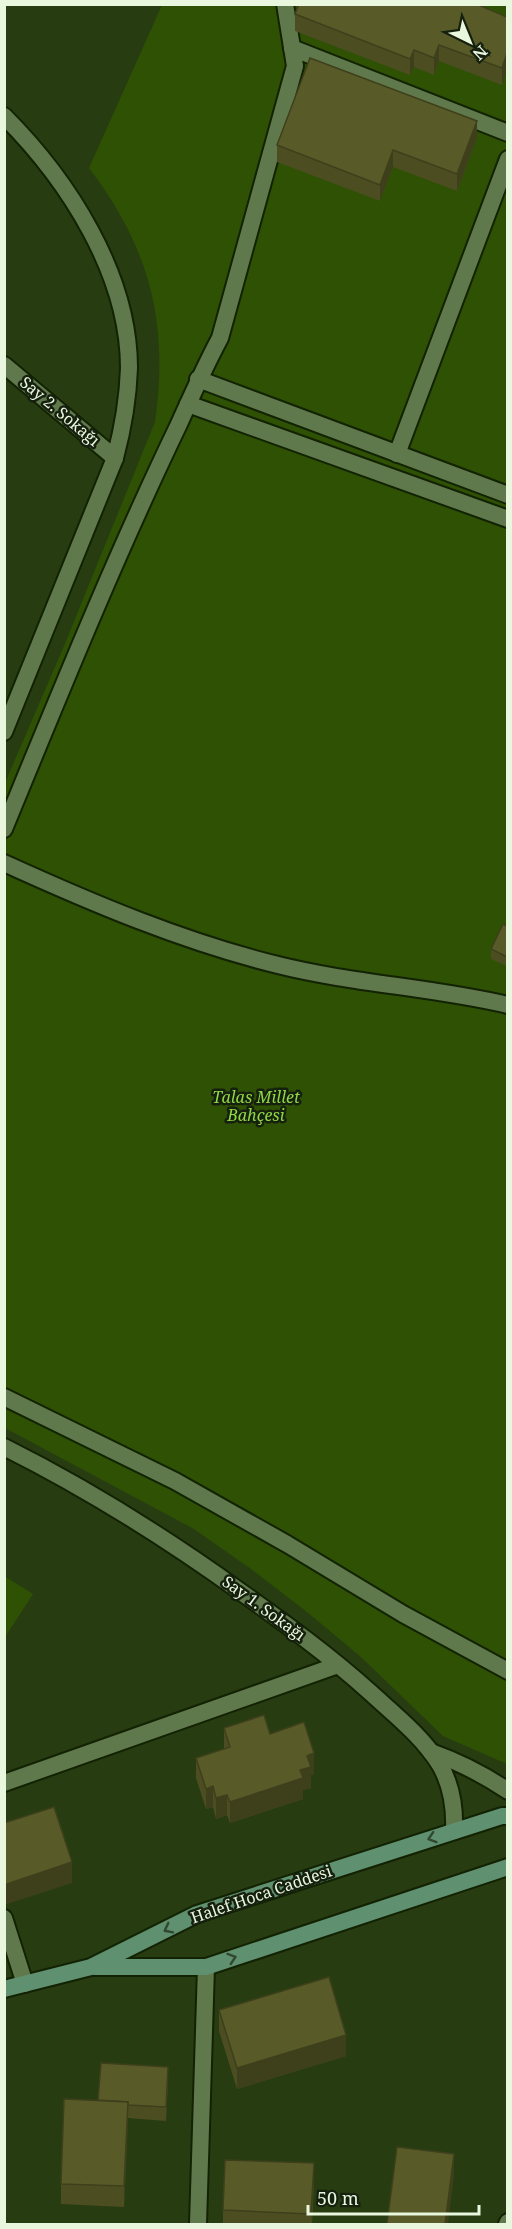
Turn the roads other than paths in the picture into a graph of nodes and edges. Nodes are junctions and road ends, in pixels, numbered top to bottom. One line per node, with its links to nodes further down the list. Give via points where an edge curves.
1 (285, 4): 2 (street)
2 (292, 48): 4 (street); 7 (street, via 295,66 220,338)
3 (4, 116): 10 (street, via 43,157 78,209 116,292 127,337 129,366)
4 (507, 133)
5 (507, 159): 9 (street)
6 (4, 365): 10 (street, Say 2. Sokağı)
7 (198, 379): 8 (street); 9 (street)
8 (188, 404): 12 (street); 14 (street, via 136,514)
9 (397, 454): 11 (street)
10 (115, 458): 13 (street)
11 (507, 495)
12 (507, 519)
13 (4, 732)
14 (4, 829)
15 (4, 862): 16 (street, via 96,903 236,954 312,972)
16 (507, 1005)
17 (4, 1397): 20 (street, via 185,1486)
18 (4, 1447): 19 (street, Say 1. Sokağı, via 152,1530)
19 (338, 1665): 21 (street, Say 1. Sokağı); 22 (street)
20 (507, 1671)
21 (431, 1752): 23 (street, via 475,1771); 25 (street, Say 1. Sokağı, via 448,1784)
22 (4, 1783)
23 (507, 1791)
24 (507, 1816): 25 (main road, Halef Hoca Caddesi)
25 (454, 1831): 28 (main road, Halef Hoca Caddesi, one-way to 28, via 197,1914)
26 (507, 1867): 29 (main road, one-way to 26)
27 (4, 1918): 30 (street)
28 (91, 1967): 29 (main road); 30 (main road)
29 (206, 1967): 32 (street)
30 (25, 1984): 31 (main road)
31 (4, 1989)
32 (198, 2224)

